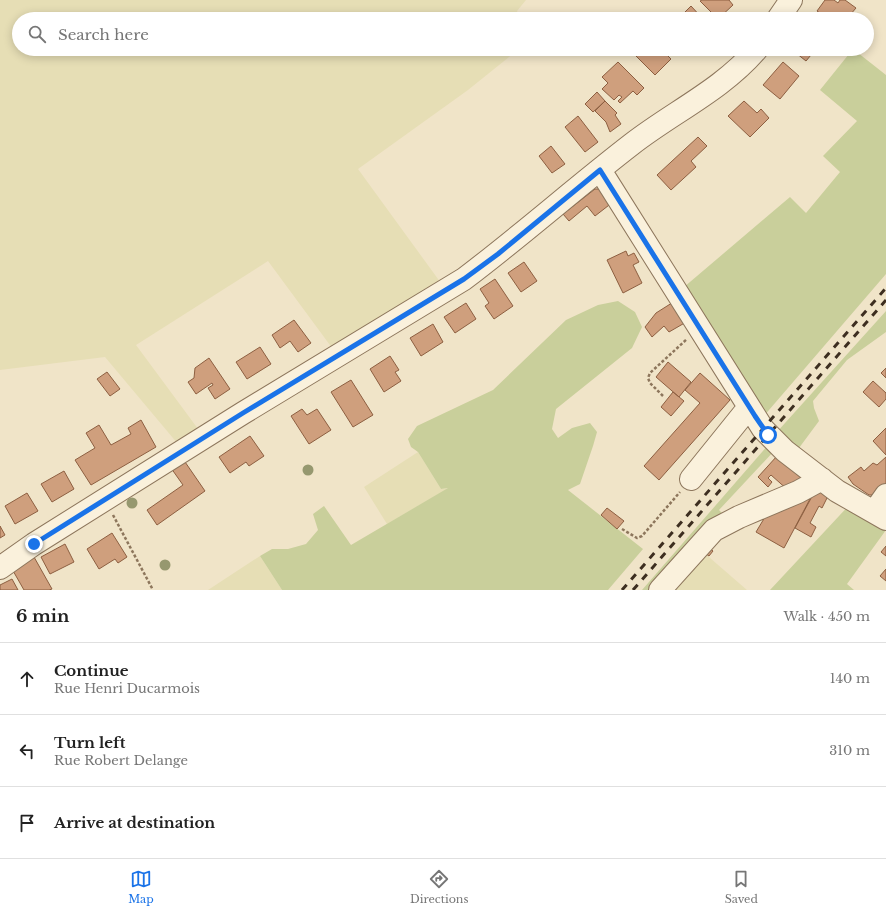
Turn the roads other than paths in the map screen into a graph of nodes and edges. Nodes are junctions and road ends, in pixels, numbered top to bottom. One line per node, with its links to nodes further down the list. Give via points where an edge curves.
1 (791, 0): 2 (street)
2 (783, 12)
3 (751, 56): 4 (street, via 719,86 632,144)
4 (600, 170): 5 (street); 9 (street, via 464,279 104,499)
5 (749, 407): 6 (street); 7 (street, via 768,435)
6 (691, 479)
7 (822, 479): 8 (street, via 853,501); 10 (street, via 714,530)
8 (882, 508)
9 (0, 568)
10 (660, 590)

